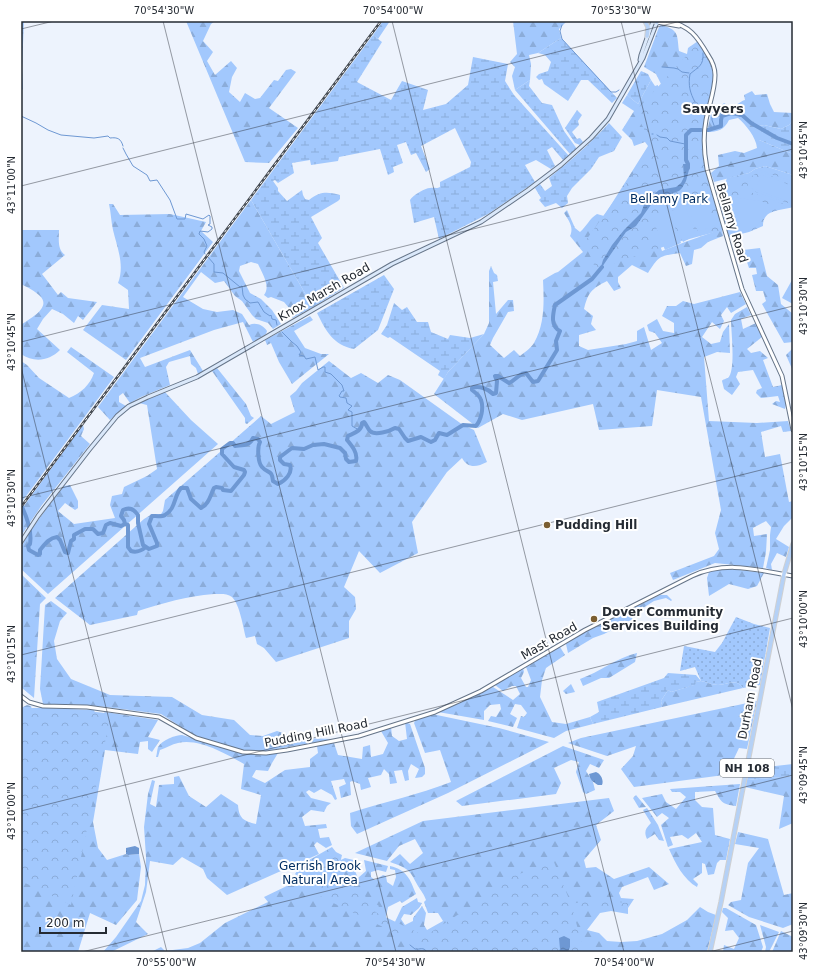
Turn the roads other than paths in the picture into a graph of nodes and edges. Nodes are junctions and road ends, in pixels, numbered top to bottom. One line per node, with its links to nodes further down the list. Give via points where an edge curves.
1 (645, 21): 5 (main road, via 648,27)
2 (656, 21): 4 (street, Bellamy Road); 5 (main road, Knox Marsh Road); 6 (main road, Knox Marsh Road)
3 (668, 21): 4 (street, Bellamy Road)
4 (681, 26): 7 (street, Bellamy Road, via 698,38 714,69 715,84 704,133 707,169 742,289 782,376)
5 (647, 36): 6 (main road, Knox Marsh Road)
6 (640, 62): 8 (main road, Knox Marsh Road, via 608,119 591,138 547,176 496,212 473,227 396,262 197,377 129,406 107,428 31,525)
7 (793, 430)
8 (21, 542)
9 (793, 544): 10 (main road, Durham Road / NH 108)
10 (784, 574): 11 (street, Mast Road); 13 (street, Mast Road, via 729,567 697,574 585,630 481,691); 14 (main road, Durham Road / NH 108)
11 (793, 576)
12 (21, 696): 13 (street, Pudding Hill Road, via 29,702 43,706 87,707 159,717 196,738 253,753 277,752 352,737)
13 (430, 714)
14 (710, 952)

